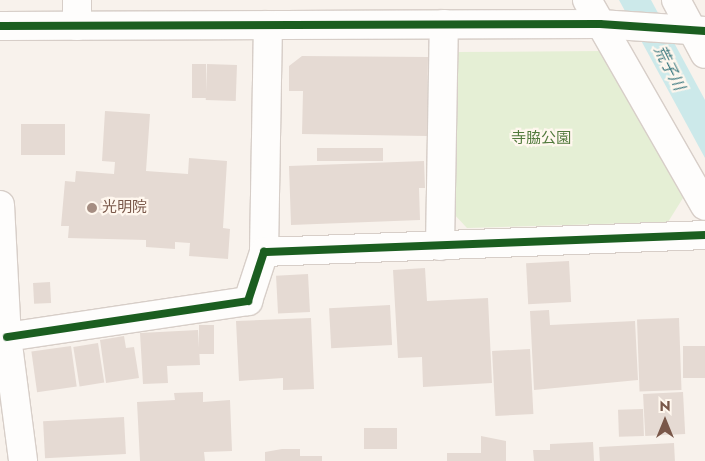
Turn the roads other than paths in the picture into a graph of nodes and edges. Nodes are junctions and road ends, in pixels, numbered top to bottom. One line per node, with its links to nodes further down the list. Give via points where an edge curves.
1 (587, 0): 6 (street)
2 (676, 0): 8 (street)
3 (77, 13): 5 (street); 7 (street)
4 (444, 24): 5 (street); 6 (street); 13 (street)
5 (268, 25): 14 (street)
6 (610, 25): 8 (street); 11 (street)
7 (0, 26)
8 (692, 30): 9 (street)
9 (705, 54)
10 (0, 205): 15 (street)
11 (705, 206)
12 (705, 235): 13 (street)
13 (440, 246): 14 (street)
14 (264, 252): 15 (street, via 248,301)
15 (6, 337): 16 (street)
16 (23, 461)

